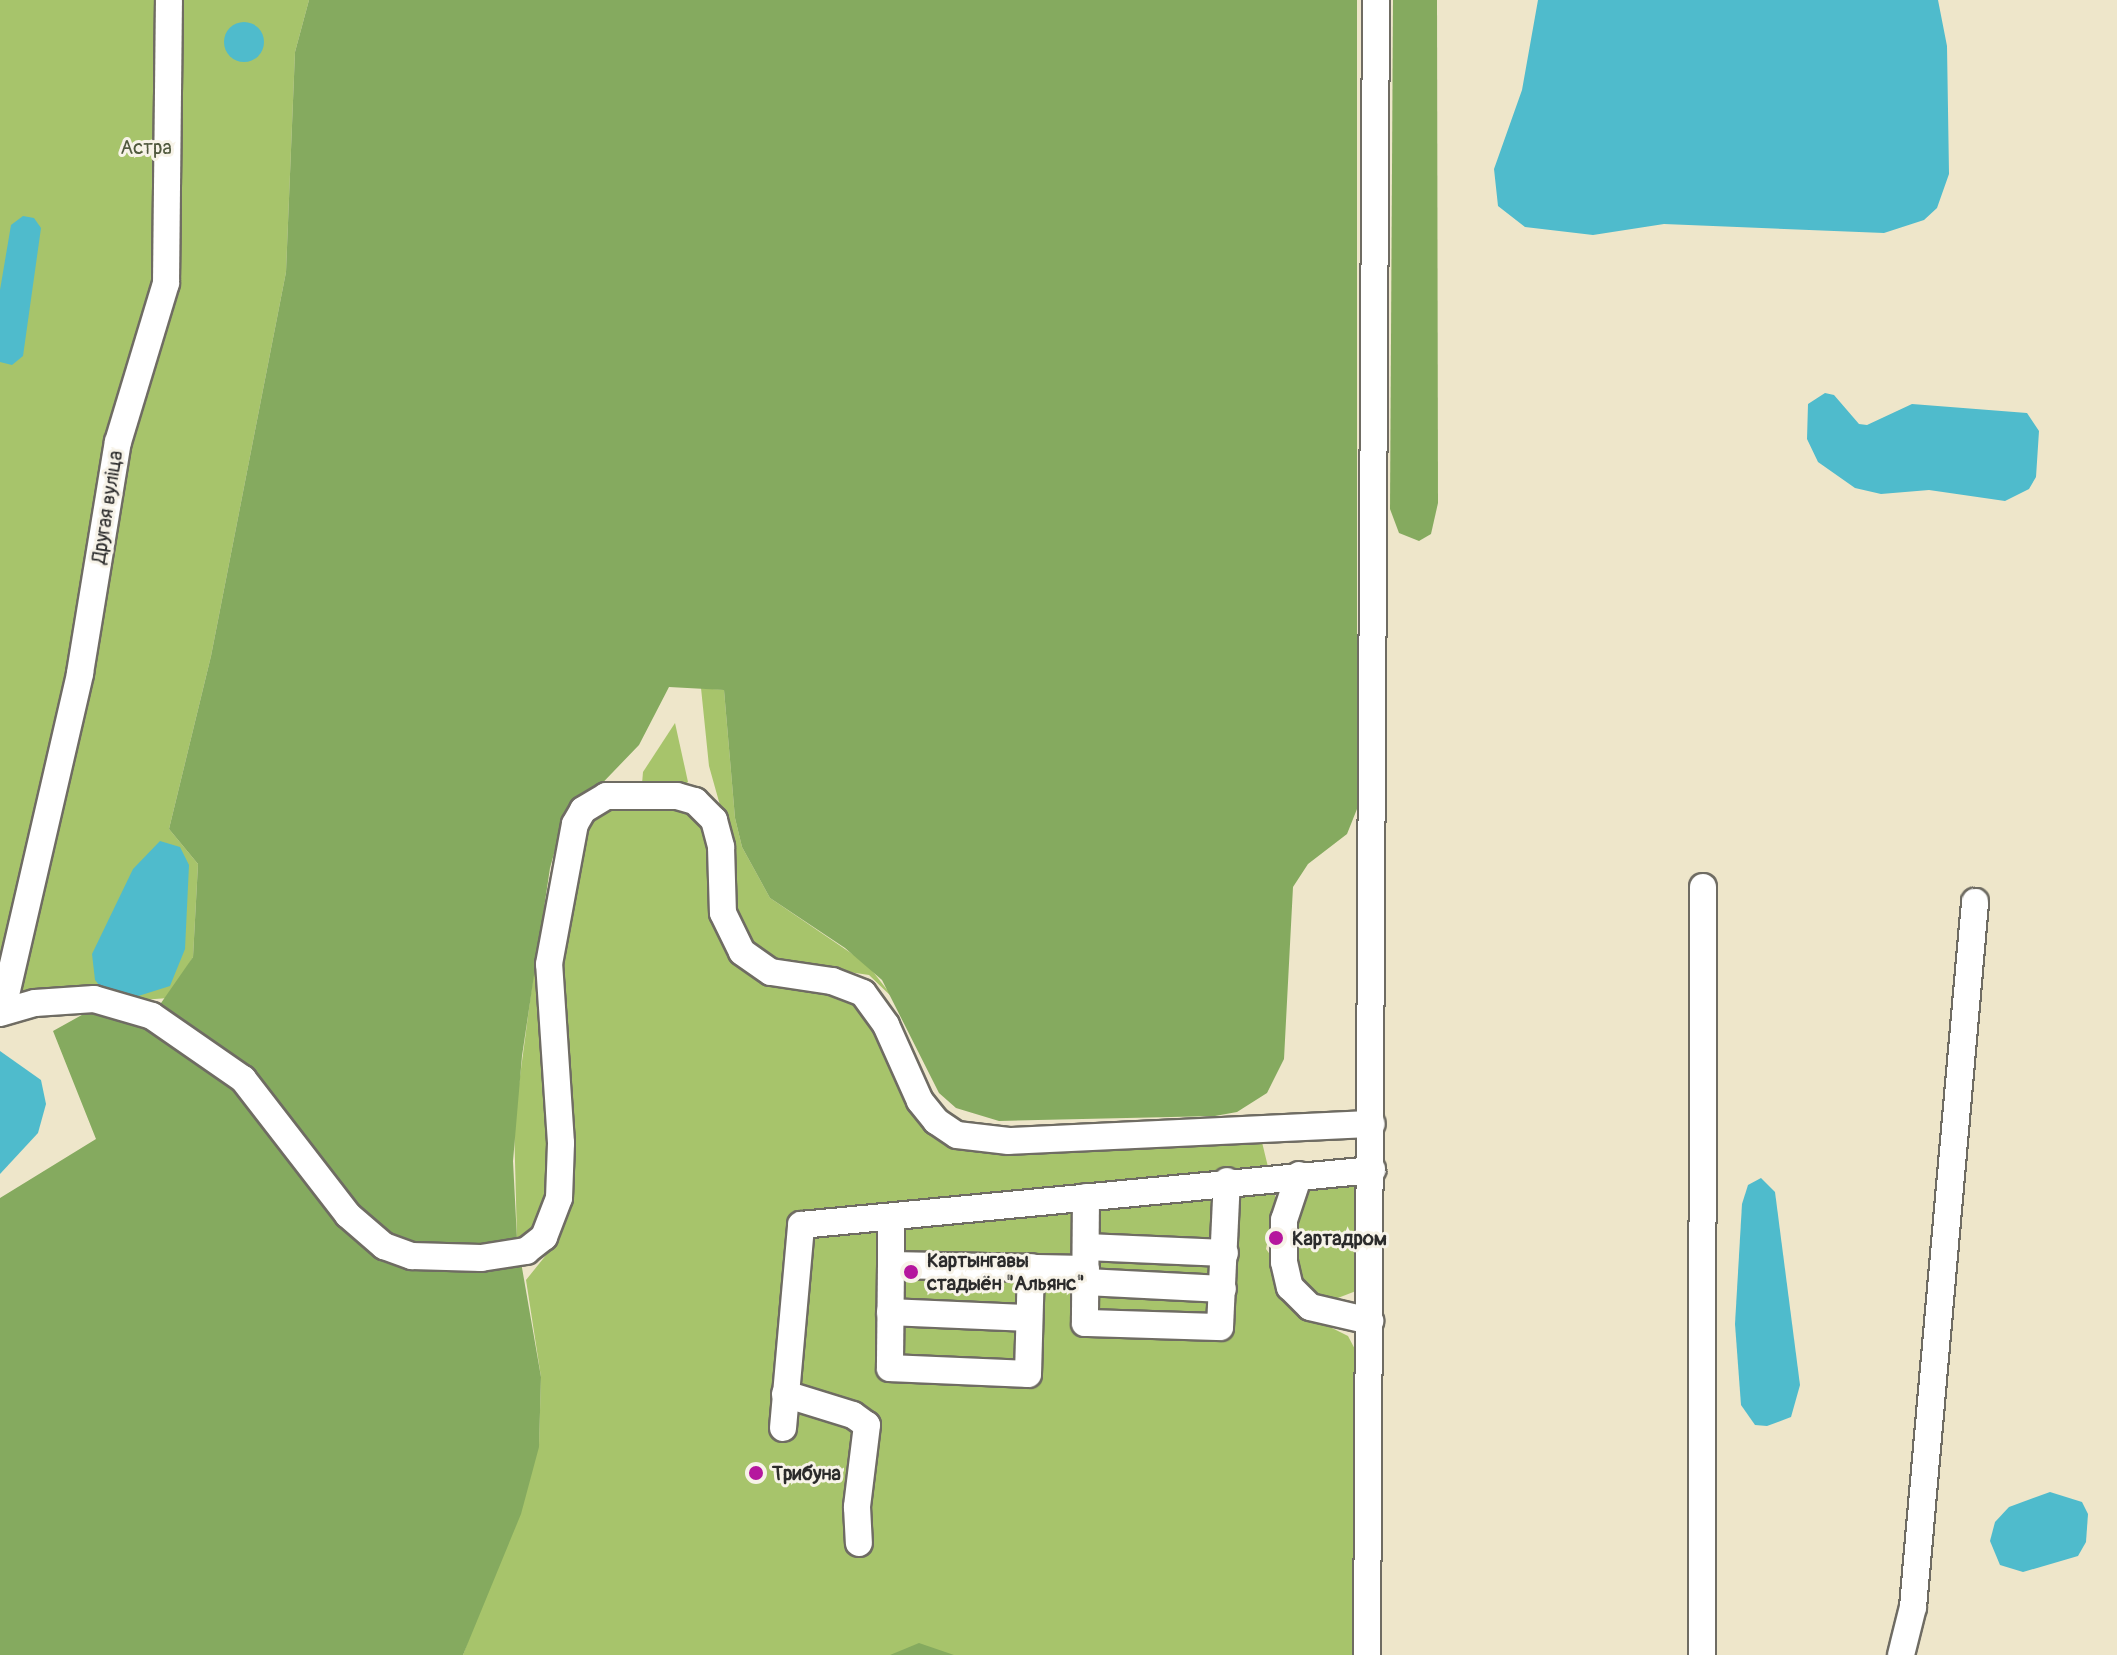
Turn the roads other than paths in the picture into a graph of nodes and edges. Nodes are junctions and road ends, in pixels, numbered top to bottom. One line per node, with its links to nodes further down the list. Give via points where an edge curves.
1 (169, 0): 5 (street, Другая вуліца, via 166,283 118,442 80,673)
2 (1376, 0): 6 (street)
3 (1703, 887): 24 (street)
4 (1975, 902): 25 (street, via 1913,1607)
5 (1, 1012): 6 (street, via 94,999 152,1016 243,1079 348,1215 376,1241 412,1256 481,1258 526,1251 544,1237 559,1198 549,964 575,824 583,810 606,796 677,796 695,801 714,820 721,847 723,913 742,952 771,972 832,981 863,993 886,1025 920,1101 957,1135 1009,1141)
6 (1372, 1124): 7 (street)
7 (1372, 1170): 8 (street); 19 (street)
8 (1299, 1175): 9 (street); 19 (street, via 1284,1220 1290,1287 1310,1307)
9 (1227, 1181): 10 (street); 12 (street)
10 (1086, 1197): 11 (street); 14 (street)
11 (891, 1217): 13 (street); 20 (street, via 801,1225)
12 (1225, 1253): 14 (street); 16 (street)
13 (891, 1265): 15 (street); 17 (street)
14 (1086, 1266): 15 (street); 16 (street); 16 (street, via 1085,1323 1220,1327)
15 (1031, 1267): 18 (street)
16 (1223, 1289)
17 (890, 1312): 18 (street); 18 (street, via 890,1368 1028,1374)
18 (1029, 1318)
19 (1370, 1321): 23 (street)
20 (785, 1394): 21 (street); 22 (street, via 853,1415 867,1425 857,1507)
21 (783, 1428)
22 (859, 1543)
23 (1367, 1655)
24 (1702, 1655)
25 (1901, 1655)

